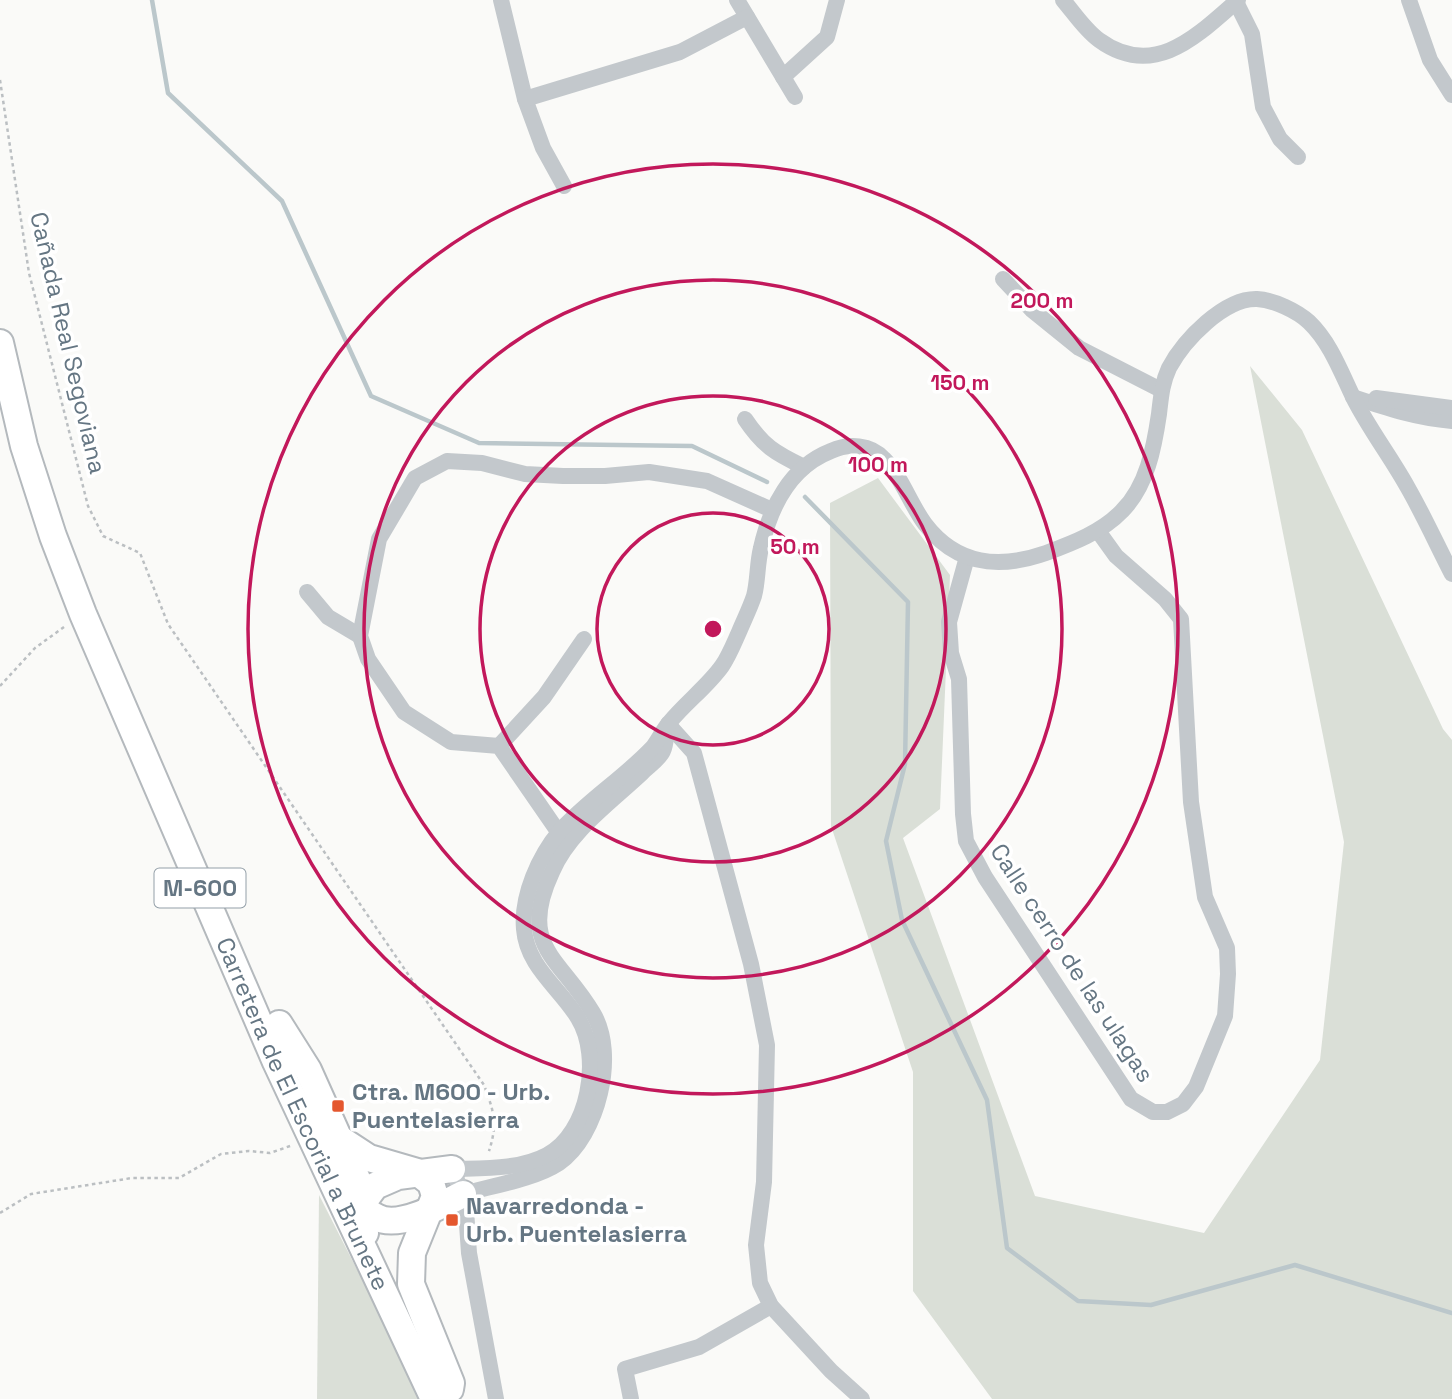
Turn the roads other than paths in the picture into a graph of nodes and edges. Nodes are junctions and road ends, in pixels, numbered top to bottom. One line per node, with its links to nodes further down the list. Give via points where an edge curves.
1 (501, 0): 11 (street)
2 (737, 0): 7 (street)
3 (838, 0): 8 (street, via 827,37)
4 (1063, 0): 6 (street, via 1097,39 1142,58 1163,54 1203,32)
5 (1409, 0): 9 (street, via 1430,60)
6 (1237, 1): 12 (street, via 1252,34 1263,107 1280,139)
7 (747, 17): 8 (street); 11 (street, via 680,51)
8 (783, 77): 10 (street)
9 (1452, 95)
10 (795, 97)
11 (525, 99): 13 (street, via 543,148)
12 (1298, 158)
13 (564, 186)
14 (1003, 279): 16 (street, via 1079,348)
15 (0, 343): 29 (highway, M-600, via 24,446 53,536)
16 (1161, 390): 17 (street, via 1170,365 1198,331 1214,316 1255,299 1289,309 1309,322 1326,344); 23 (street, via 1153,450 1141,486 1122,511)
17 (1353, 397): 18 (street); 20 (street, via 1396,412); 25 (street, via 1408,488)
18 (1452, 408)
19 (745, 419): 21 (street, via 776,453)
20 (1452, 421)
21 (804, 467): 22 (street); 24 (street, via 829,451 858,446 872,450 884,458 924,523)
22 (772, 510): 27 (street, via 707,481 684,477 649,472 525,474 482,463 447,461 415,478 379,539); 30 (street, via 754,596 734,641 722,665)
23 (1098, 531): 24 (street, via 1029,559 987,563); 24 (street, Calle cerro de las ulagas, via 1116,556 1181,619 1191,802 1205,897 1227,948 1225,1016 1214,1047 1196,1087 1183,1104 1167,1112 1153,1112 1131,1099 966,841 959,679 949,622)
24 (967, 557)
25 (1452, 574)
26 (307, 592): 27 (street, via 328,617)
27 (360, 636): 31 (street, via 368,659 404,712 451,742)
28 (584, 639): 31 (street, via 544,697)
29 (126, 713): 33 (highway, Carretera de El Escorial a Brunete / M-600); 34 (highway, Carretera de El Escorial a Brunete / M-600)
30 (668, 724): 32 (street, via 663,752); 42 (street, via 694,753 751,964 767,1045 764,1182 756,1245 760,1283)
31 (499, 746): 32 (street)
32 (564, 838): 36 (street, via 539,865 527,896 524,931 533,961 579,1018 590,1047 583,1111 564,1142 549,1154 527,1163); 38 (street, via 542,901 539,930 548,955 594,1014 604,1044 603,1079 593,1114 574,1151 532,1175)
33 (279, 1024): 35 (highway, via 308,1070); 39 (highway, Carretera de El Escorial a Brunete / M-600)
34 (276, 1062): 39 (highway, via 285,1066 349,1197); 41 (highway, Carretera de El Escorial a Brunete / M-600)
35 (341, 1139): 37 (highway, via 369,1158); 39 (highway, via 361,1188)
36 (452, 1169): 37 (highway); 38 (street)
37 (416, 1172): 39 (highway, via 375,1186); 40 (highway, via 431,1183 435,1196)
38 (463, 1194): 40 (highway); 44 (street)
39 (361, 1205): 40 (highway, via 377,1219 402,1220); 41 (highway, via 359,1220 380,1264); 43 (highway, Carretera de El Escorial a Brunete / M-600)
40 (429, 1212): 43 (highway, via 412,1253 411,1284 451,1383)
41 (383, 1290): 43 (highway, Carretera de El Escorial a Brunete / M-600)
42 (771, 1306): 45 (street, via 699,1347 625,1369); 46 (street)
43 (446, 1396)
44 (496, 1399)
45 (631, 1399)
46 (862, 1399)

